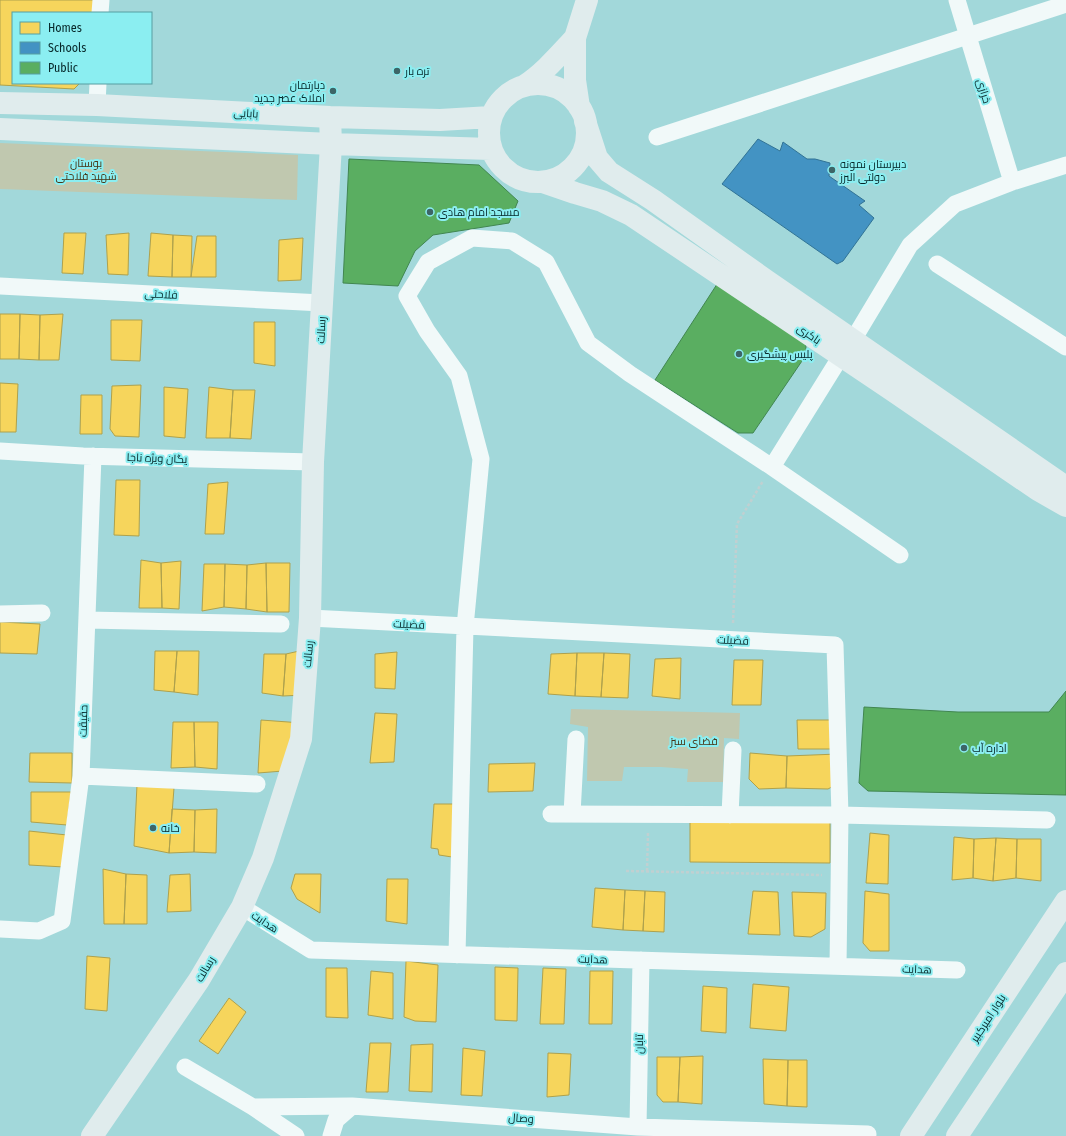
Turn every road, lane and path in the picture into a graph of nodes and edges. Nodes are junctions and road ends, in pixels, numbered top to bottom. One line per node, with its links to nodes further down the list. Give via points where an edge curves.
1 (101, 0): 5 (street)
2 (587, 0): 7 (street)
3 (956, 0): 6 (street, خرازی)
4 (1066, 4): 6 (street)
5 (100, 12)
6 (967, 36): 16 (street); 21 (street, خرازی)
7 (575, 38): 9 (street, via 547,68); 12 (street, via 575,80)
8 (98, 84): 11 (street)
9 (524, 86): 12 (street, via 540,85 555,88 569,96); 14 (street, via 510,93 499,103)
10 (0, 103): 11 (street, بابایی)
11 (97, 105): 13 (street, بابایی)
12 (582, 114): 20 (street, via 586,138 582,154 573,168 559,177); 26 (street, باکری, via 597,158 609,172 653,200)
13 (330, 117): 14 (street, بابایی, via 440,120); 17 (street, رسالت)
14 (492, 117): 18 (street, via 488,133)
15 (0, 129): 17 (street)
16 (657, 137)
17 (331, 144): 18 (street); 24 (street, رسالت)
18 (491, 149): 20 (street, via 499,164 512,175 527,181)
19 (1066, 165): 21 (street)
20 (543, 182): 26 (street, باکری, via 602,201 631,215)
21 (1012, 182): 26 (street, via 956,204 910,245)
22 (937, 264): 25 (street)
23 (0, 286): 24 (street, فلاحتی)
24 (322, 303): 29 (street, رسالت)
25 (1065, 346)
26 (847, 348): 30 (street); 31 (street, باکری); 32 (street, باکری, via 1038,490)
27 (0, 451): 28 (street, یگان ویژه ناجا)
28 (94, 456): 29 (street, یگان ویژه ناجا); 37 (street, حقیقت)
29 (313, 462): 36 (street, رسالت)
30 (772, 467): 33 (street); 39 (street, via 630,374 588,343 546,262 512,241 472,238 428,262 407,296 427,331 459,376 481,459); 40 (path, via 737,524)
31 (1066, 487)
32 (1066, 506)
33 (900, 555)
34 (42, 613): 35 (street)
35 (0, 614)
36 (310, 618): 39 (street, فضیلت); 55 (street, رسالت, via 301,739 263,858)
37 (87, 620): 38 (street); 43 (street, حقیقت)
38 (281, 624)
39 (465, 627): 40 (street, فضیلت); 57 (street)
40 (733, 640): 49 (street, فضیلت, via 835,645)
41 (576, 739): 46 (street)
42 (733, 750): 48 (street)
43 (81, 776): 44 (street); 56 (street, حقیقت, via 62,921 39,931)
44 (257, 784)
45 (551, 814): 46 (street)
46 (572, 814): 47 (street)
47 (648, 815): 48 (street); 52 (path)
48 (730, 815): 49 (street)
49 (840, 815): 50 (street); 59 (street, فضیلت)
50 (1047, 820)
51 (626, 870): 52 (path)
52 (647, 871): 53 (path)
53 (826, 875)
54 (1066, 901): 71 (street, بلوار امیرکبیر)
55 (242, 907): 57 (street, هدایت, via 311,950); 68 (street, رسالت, via 199,980)
56 (0, 929)
57 (457, 955): 58 (street, هدایت)
58 (641, 960): 59 (street, هدایت); 65 (street, تابان)
59 (838, 966): 60 (street, هدایت)
60 (956, 970)
61 (1066, 972): 72 (street)
62 (185, 1067): 64 (street)
63 (352, 1106): 64 (street, وصال); 65 (street, وصال); 70 (street, via 336,1120)
64 (253, 1107): 69 (street)
65 (638, 1127): 66 (street, وصال)
66 (707, 1132): 67 (street, وصال)
67 (868, 1134)
68 (92, 1136)
69 (296, 1136)
70 (331, 1136)
71 (911, 1136)
72 (957, 1136)

